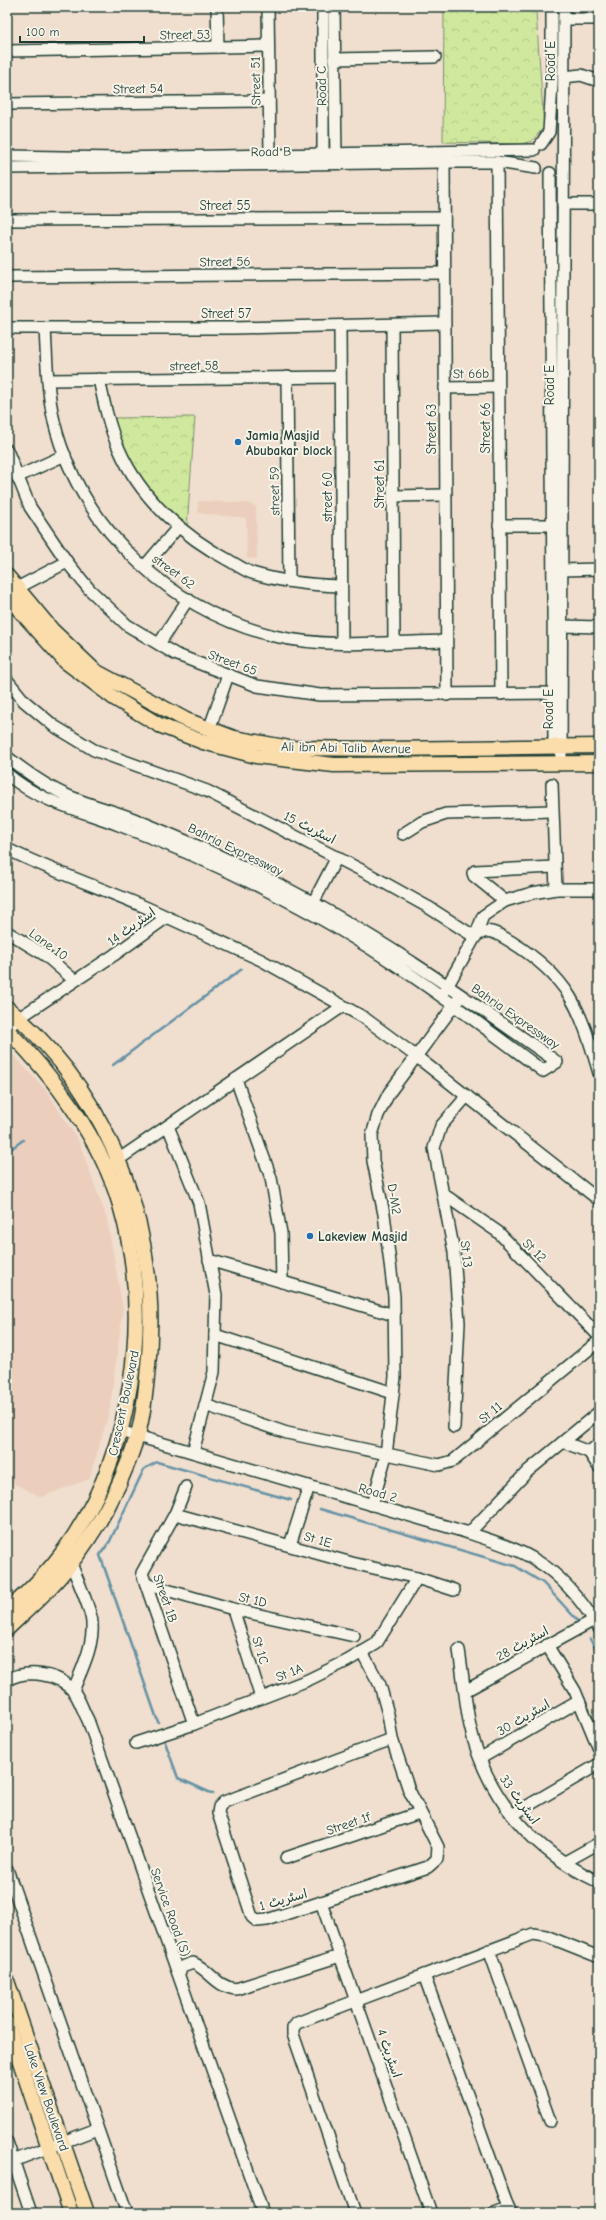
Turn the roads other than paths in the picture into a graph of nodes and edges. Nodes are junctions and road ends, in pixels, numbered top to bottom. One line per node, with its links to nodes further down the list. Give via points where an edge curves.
1 (217, 7): 10 (street)
2 (268, 7): 9 (street, Street 51)
3 (323, 7): 18 (street, Road C)
4 (334, 7): 13 (street, Road C)
5 (552, 7): 19 (street, Road E, via 549,132)
6 (564, 7): 7 (street, Road E)
7 (564, 19): 8 (street); 14 (street, Road E)
8 (599, 19)
9 (268, 46): 10 (street, Street 53); 16 (street, Street 51)
10 (218, 47): 11 (street, Street 53)
11 (7, 51)
12 (435, 57): 13 (street)
13 (334, 59): 24 (street, Road C)
14 (564, 77): 15 (street, via 581,75); 25 (street, Road E)
15 (599, 81)
16 (269, 101): 17 (street, Street 54); 20 (street, Street 51)
17 (7, 104)
18 (324, 129): 21 (street, via 316,144); 23 (street, Road C)
19 (537, 147): 24 (street, Road B); 25 (street, via 551,143 556,145 562,153); 29 (street, via 532,160)
20 (270, 154): 21 (street, Road B); 22 (street, Road B, via 117,158)
21 (302, 154): 23 (street, Road B)
22 (7, 156)
23 (323, 159): 24 (street, Road B); 28 (street, Road B)
24 (336, 159): 26 (street, Road B)
25 (562, 159): 30 (street, via 558,168); 31 (street, Road E)
26 (444, 162): 27 (street, Road B); 33 (street, Street 63)
27 (497, 162): 29 (street, Road B); 46 (street, Street 66)
28 (7, 168)
29 (536, 168): 30 (street)
30 (550, 173): 54 (street, Road E)
31 (563, 204): 32 (street); 59 (street, Road E)
32 (599, 204)
33 (444, 218): 34 (street, Street 55); 35 (street, Street 63)
34 (7, 220)
35 (444, 273): 36 (street, Street 56); 37 (street, Street 63)
36 (7, 277)
37 (444, 324): 38 (street, Street 57); 47 (street, Street 63)
38 (392, 325): 39 (street, Street 57); 52 (street, Street 61)
39 (340, 326): 41 (street, Street 57); 43 (street, street 60)
40 (7, 328): 41 (street, Street 57)
41 (45, 328): 45 (street, street 62)
42 (287, 377): 43 (street, street 58); 44 (street, street 58); 60 (street, street 59)
43 (340, 377): 62 (street, street 60)
44 (99, 379): 45 (street, street 58); 55 (street, via 108,420 119,450 152,501)
45 (48, 380): 49 (street, street 62, via 57,434)
46 (498, 387): 47 (street, St 66b); 53 (street, Street 66)
47 (445, 388): 51 (street, Street 63)
48 (7, 450): 50 (street, Street 65)
49 (65, 456): 50 (street); 57 (street, street 62, via 93,512 129,555)
50 (17, 477): 56 (street, Street 65, via 30,507)
51 (445, 495): 52 (street); 66 (street, Street 63)
52 (393, 496): 67 (street, Street 61)
53 (499, 525): 54 (street); 72 (street, Street 66)
54 (552, 525): 73 (street, Road E)
55 (179, 526): 57 (street); 60 (street, via 197,541 250,572)
56 (67, 562): 61 (street); 69 (street, Street 65, via 89,589 127,625)
57 (144, 567): 63 (street, street 62, via 170,589)
58 (599, 569): 59 (street)
59 (562, 570): 64 (street, Road E)
60 (289, 581): 62 (street)
61 (9, 583): 75 (main road, Ali ibn Abi Talib Avenue, via 68,647 95,671); 79 (main road, Ali ibn Abi Talib Avenue, via 66,662 114,698 159,725 203,742 256,756 334,765)
62 (341, 586): 68 (street, street 60)
63 (188, 599): 68 (street, street 62, via 223,618 275,636 330,644); 69 (street)
64 (562, 626): 65 (street); 77 (street, Road E)
65 (599, 626)
66 (446, 641): 67 (street, street 62); 74 (street, Street 63)
67 (394, 642): 68 (street, street 62)
68 (342, 643)
69 (159, 644): 70 (street, Street 65, via 175,654)
70 (228, 675): 74 (street, Street 65, via 256,686 320,695); 75 (street)
71 (7, 680): 86 (street, اسٹریٹ 15, via 24,701 54,726 94,750 207,791)
72 (500, 694): 73 (street, Street 65); 74 (street, Street 65)
73 (554, 694): 77 (street, Road E)
74 (447, 695)
75 (209, 730): 77 (main road, Ali ibn Abi Talib Avenue, via 234,738 290,748)
76 (599, 746): 77 (main road, Ali ibn Abi Talib Avenue)
77 (558, 747): 79 (street, Road E)
78 (7, 757): 91 (street, Bahria Expressway, via 28,774 71,797 174,835)
79 (558, 763): 80 (main road, Ali ibn Abi Talib Avenue)
80 (599, 763)
81 (7, 774): 98 (street, Bahria Expressway, via 50,801 118,824 267,890 356,940)
82 (552, 784): 83 (street)
83 (552, 811): 84 (street, via 446,814 422,822); 87 (street)
84 (403, 834)
85 (7, 849): 92 (street, اسٹریٹ 14, via 36,864)
86 (337, 857): 91 (street); 94 (street, اسٹریٹ 15, via 428,907)
87 (554, 867): 88 (street); 90 (street, via 473,873)
88 (556, 889): 89 (street); 90 (street)
89 (599, 889)
90 (505, 901): 94 (street, via 483,916)
91 (313, 903): 96 (street, Bahria Expressway)
92 (167, 916): 95 (street, اسٹریٹ 14, via 114,955); 100 (street, via 261,960)
93 (7, 932): 95 (street, Lane 10, via 45,955)
94 (475, 937): 96 (street); 105 (street, via 489,930 496,933 533,956 561,981 586,1027)
95 (74, 980): 102 (street, اسٹریٹ 14)
96 (448, 986): 97 (street, Bahria Expressway); 98 (street)
97 (462, 995): 99 (street, D-M2); 99 (street, Bahria Expressway, via 557,1062 543,1070)
98 (441, 996): 99 (street, Bahria Expressway)
99 (455, 1005): 104 (street, D-M2)
100 (343, 1006): 104 (street, via 363,1017); 106 (street)
101 (7, 1008): 102 (main road, Crescent Boulevard)
102 (19, 1018): 103 (street, اسٹریٹ 14); 109 (main road, Crescent Boulevard, via 47,1047 77,1085 97,1116)
103 (7, 1030): 110 (main road, Crescent Boulevard, via 59,1087 74,1109)
104 (417, 1057): 107 (street); 115 (street, D-M2, via 389,1093 372,1135 384,1214)
105 (599, 1072)
106 (236, 1079): 108 (street); 114 (street, via 271,1178 281,1233)
107 (467, 1096): 111 (street, St 13, via 441,1126 434,1148); 112 (street)
108 (168, 1126): 109 (street); 113 (street, via 199,1203)
109 (119, 1159): 110 (street); 124 (main road, Crescent Boulevard, via 137,1212 149,1279 151,1335)
110 (104, 1168): 123 (main road, Crescent Boulevard, via 120,1205 124,1223 136,1312 132,1371)
111 (443, 1194): 117 (street, St 12, via 498,1232); 122 (street, St 13, via 454,1252 459,1323)
112 (599, 1200)
113 (210, 1260): 114 (street); 116 (street, via 216,1294)
114 (282, 1282): 115 (street)
115 (394, 1315): 119 (street, D-M2)
116 (215, 1335): 119 (street); 120 (street, via 214,1372)
117 (599, 1336)
118 (599, 1340): 129 (street, St 11, via 453,1461 439,1465)
119 (393, 1393): 129 (street, D-M2)
120 (206, 1405): 127 (street); 129 (street, St 11, via 287,1433)
121 (599, 1412): 125 (street)
122 (454, 1427)
123 (120, 1431): 124 (street, Road 2); 137 (main road, Crescent Boulevard, via 109,1467 87,1514)
124 (138, 1436): 127 (street, Road 2); 138 (main road, Crescent Boulevard, via 102,1515)
125 (563, 1442): 128 (street); 135 (street, via 528,1471)
126 (599, 1444): 128 (street)
127 (193, 1452): 131 (street, Road 2)
128 (589, 1452): 130 (street)
129 (386, 1455): 133 (street, D-M2)
130 (599, 1467)
131 (309, 1486): 133 (street, Road 2); 136 (street)
132 (186, 1487): 134 (street, Street 1B)
133 (372, 1504): 135 (street, Road 2)
134 (175, 1514): 136 (street, St 1E); 140 (street, Street 1B, via 142,1574)
135 (469, 1533): 144 (street, Road 2, via 537,1560 564,1583)
136 (290, 1546): 139 (street, St 1E)
137 (65, 1549): 138 (street); 143 (main road, Crescent Boulevard)
138 (71, 1564): 145 (main road, Crescent Boulevard); 151 (street, via 92,1622 91,1638)
139 (418, 1578): 141 (street, St 1E); 149 (street, St 1A, via 376,1644)
140 (146, 1584): 142 (street, St 1D); 155 (street, Street 1B)
141 (454, 1590)
142 (233, 1609): 146 (street, St 1D); 153 (street, St 1C)
143 (7, 1612)
144 (596, 1624): 147 (street, اسٹریٹ 28)
145 (7, 1629)
146 (354, 1636)
147 (547, 1645): 152 (street, اسٹریٹ 28); 154 (street)
148 (459, 1650): 152 (street, اسٹریٹ 33)
149 (362, 1652): 153 (street, St 1A, via 308,1680); 156 (street, اسٹریٹ 1, via 380,1685)
150 (7, 1680): 151 (street, Service Road (S), via 32,1674 56,1678)
151 (73, 1691): 172 (street, Service Road (S), via 88,1720)
152 (465, 1691): 159 (street, اسٹریٹ 33, via 470,1726)
153 (261, 1698): 155 (street, St 1A)
154 (579, 1701): 158 (street); 159 (street, اسٹریٹ 30)
155 (194, 1724): 157 (street, St 1A)
156 (392, 1739): 161 (street, اسٹریٹ 1); 168 (street, اسٹریٹ 1, via 224,1802 219,1807 218,1814 252,1917 257,1921 267,1920)
157 (136, 1743)
158 (599, 1749)
159 (480, 1758): 162 (street, اسٹریٹ 33, via 486,1774)
160 (599, 1764): 162 (street)
161 (419, 1813): 164 (street, Street 1f); 168 (street, اسٹریٹ 1, via 438,1847 437,1859 428,1867)
162 (512, 1816): 165 (street, اسٹریٹ 33, via 525,1831)
163 (599, 1843): 165 (street)
164 (286, 1858)
165 (565, 1862): 167 (street, اسٹریٹ 33)
166 (7, 1870): 178 (street)
167 (599, 1882)
168 (321, 1902): 170 (street, اسٹریٹ 4)
169 (489, 1950): 171 (street, via 533,1934 546,1936); 173 (street); 177 (street)
170 (340, 1956): 172 (street, via 236,1989 216,1982 206,1971 193,1963 182,1967); 175 (street, اسٹریٹ 4)
171 (599, 1957)
172 (179, 1973): 188 (street, Service Road (S))
173 (424, 1974): 175 (street); 183 (street)
174 (7, 1981): 180 (main road, Lake View Boulevard)
175 (357, 2000): 189 (street, via 297,2023 293,2028 299,2054); 190 (street, اسٹریٹ 4)
176 (7, 2023): 181 (main road, Lake View Boulevard)
177 (550, 2121)
178 (97, 2129): 180 (street); 187 (street)
179 (7, 2142): 182 (street)
180 (63, 2142): 181 (street); 186 (main road, Lake View Boulevard)
181 (49, 2147): 182 (street); 185 (main road, Lake View Boulevard)
182 (13, 2161): 184 (street)
183 (510, 2210): 191 (street)
184 (31, 2213)
185 (71, 2213)
186 (87, 2213)
187 (127, 2213)
188 (263, 2213)
189 (355, 2213)
190 (431, 2213)
191 (494, 2213)

